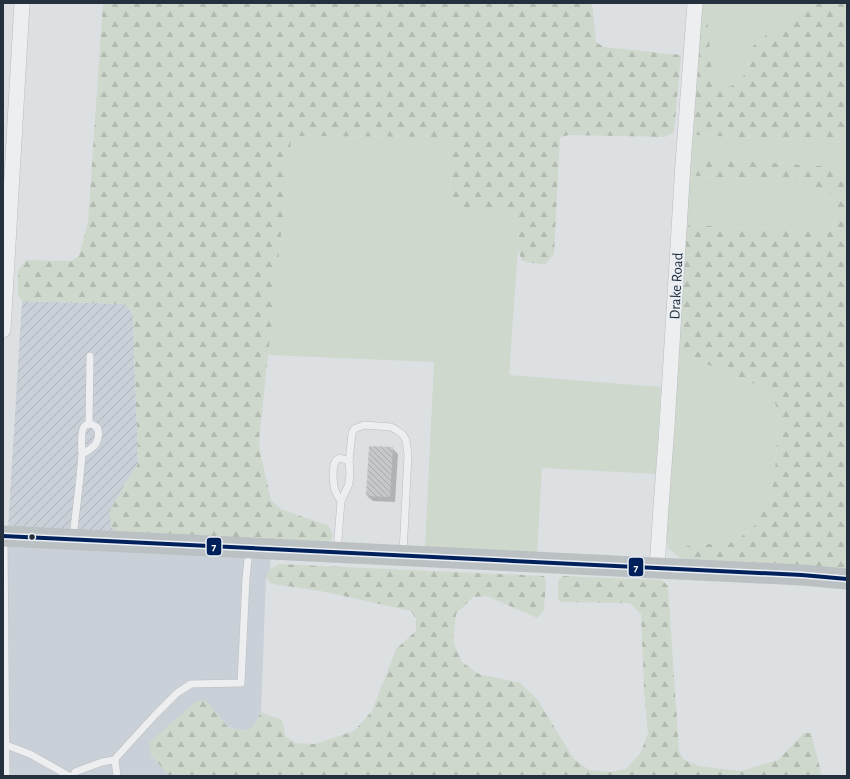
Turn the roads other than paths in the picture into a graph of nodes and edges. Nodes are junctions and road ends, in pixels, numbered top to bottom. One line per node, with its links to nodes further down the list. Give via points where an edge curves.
1 (22, 3): 3 (street)
2 (695, 3): 14 (street, Drake Road)
3 (3, 330)
4 (90, 356): 5 (lane)
5 (89, 424): 6 (lane, via 83,428); 6 (lane, via 97,427 99,434 95,445)
6 (82, 454): 10 (lane)
7 (349, 462): 8 (lane, via 348,484); 8 (lane, via 339,458 334,464 334,489); 13 (lane, via 352,433 354,429 364,425 391,427 406,440 408,455)
8 (341, 501): 12 (lane)
9 (3, 536): 10 (main road); 16 (lane)
10 (73, 540): 11 (main road)
11 (250, 548): 12 (main road); 18 (lane, via 241,683 191,684 177,693)
12 (336, 552): 13 (main road)
13 (403, 556): 14 (main road)
14 (658, 568): 15 (main road)
15 (847, 579)
16 (4, 685): 17 (lane)
17 (6, 745): 19 (lane); 20 (lane, via 30,754)
18 (115, 760): 21 (lane, via 75,772); 22 (lane)
19 (6, 776)
20 (69, 776)
21 (73, 776)
22 (117, 776)

